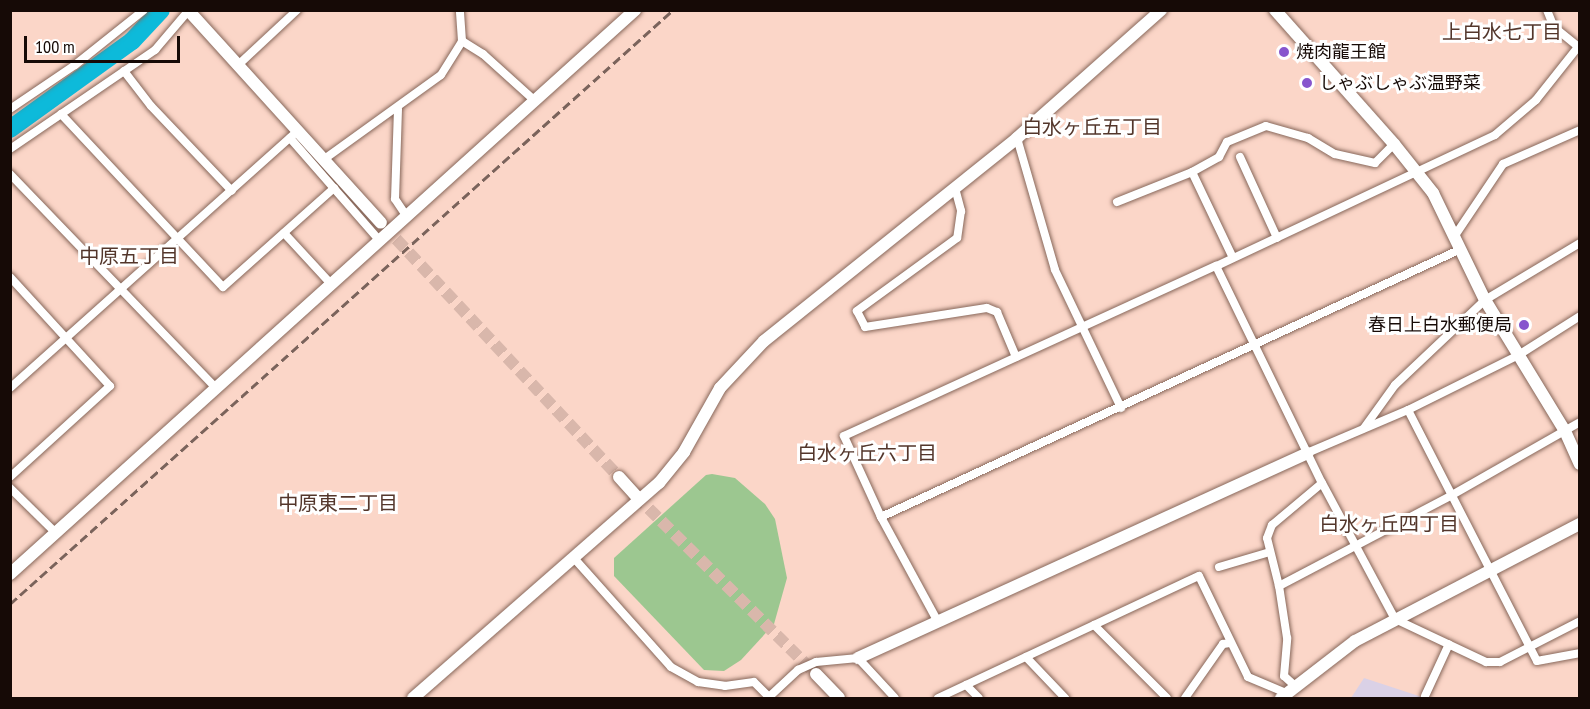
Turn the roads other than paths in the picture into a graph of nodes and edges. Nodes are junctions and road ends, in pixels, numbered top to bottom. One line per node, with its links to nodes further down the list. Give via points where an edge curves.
1 (144, 10): 14 (street, via 75,65)
2 (297, 10): 11 (street)
3 (460, 10): 9 (street)
4 (635, 10): 13 (street)
5 (1161, 10): 19 (street)
6 (1275, 10): 20 (street)
7 (1546, 10): 10 (street, via 1554,27)
8 (188, 11): 11 (street); 12 (street, via 155,50)
9 (462, 41): 13 (street, via 483,54); 15 (street, via 441,75)
10 (1579, 47): 24 (street, via 1536,100 1495,135)
11 (237, 66): 18 (street)
12 (124, 71): 16 (street); 29 (street, via 151,106)
13 (534, 100): 31 (street)
14 (10, 109)
15 (398, 109): 23 (street); 31 (street, via 395,198)
16 (61, 114): 21 (street); 36 (street)
17 (1580, 130): 34 (street, via 1503,164)
18 (294, 135): 23 (street); 27 (street); 29 (street)
19 (1017, 138): 28 (street); 47 (street, via 1055,270)
20 (1394, 144): 24 (street); 25 (street, via 1375,163 1335,154 1308,138 1266,126 1227,142 1219,157)
21 (10, 149)
22 (1240, 157): 35 (street)
23 (323, 160): 32 (street)
24 (1417, 171): 34 (street); 35 (street)
25 (1192, 172): 30 (street); 40 (street)
26 (10, 174): 44 (street)
27 (334, 188): 33 (street); 37 (street)
28 (955, 188): 51 (street, via 961,211 957,238 857,311 864,327 987,308 997,312); 72 (street, via 738,366 720,388 684,452 659,483)
29 (232, 191): 36 (street)
30 (1117, 202)
31 (407, 217): 37 (street)
32 (381, 223)
33 (284, 233): 36 (street, via 223,287); 43 (street)
34 (1454, 237): 39 (street)
35 (1277, 238): 40 (street)
36 (178, 240): 44 (street)
37 (380, 241): 43 (street)
38 (1580, 243): 45 (street)
39 (1461, 249): 45 (street); 49 (street)
40 (1233, 258): 41 (street)
41 (1216, 266): 47 (street); 49 (street)
42 (10, 277): 48 (street)
43 (331, 284): 53 (street)
44 (120, 291): 48 (street); 53 (street)
45 (1485, 300): 50 (street); 57 (street, via 1395,385)
46 (1580, 316): 50 (street)
47 (1080, 329): 51 (street); 54 (street)
48 (67, 339): 52 (street); 61 (street, via 110,386)
49 (1255, 347): 54 (street); 59 (street)
50 (1517, 356): 55 (street); 58 (street)
51 (1016, 357): 67 (street, via 844,436)
52 (10, 388)
53 (216, 388): 69 (street)
54 (1121, 408): 67 (street)
55 (1408, 410): 57 (street); 65 (street)
56 (1580, 422): 58 (street)
57 (1363, 430): 59 (street)
58 (1565, 431): 60 (street); 65 (street)
59 (1307, 453): 63 (street); 79 (street)
60 (1580, 464)
61 (10, 477)
62 (619, 477): 66 (street)
63 (1322, 483): 70 (street); 71 (street, via 1272,525 1267,538)
64 (10, 488): 69 (street)
65 (1452, 495): 70 (street); 74 (street)
66 (636, 496)
67 (881, 518): 79 (street)
68 (1580, 524): 74 (street)
69 (56, 533): 75 (street)
70 (1356, 547): 76 (street); 77 (street)
71 (1270, 552): 73 (street); 76 (street)
72 (573, 557): 91 (street, via 671,667 698,681 725,686 754,682); 92 (street)
73 (1219, 567)
74 (1491, 569): 77 (street); 83 (street)
75 (10, 574)
76 (1279, 586): 89 (street, via 1287,638)
77 (1395, 619): 82 (street); 89 (street, via 1335,654)
78 (1580, 621): 83 (street)
79 (938, 622): 86 (street)
80 (1094, 625): 81 (street, via 1199,576); 85 (street); 98 (street)
81 (1230, 643): 89 (street, via 1248,677); 99 (street, via 1223,644)
82 (1449, 644): 83 (street, via 1486,662 1500,662); 90 (street)
83 (1531, 648): 84 (street, via 1537,661)
84 (1580, 652)
85 (1026, 657): 88 (street); 97 (street)
86 (858, 658): 91 (street, via 816,662 798,670); 94 (street)
87 (816, 674): 93 (street)
88 (966, 685): 95 (street); 96 (street)
89 (1287, 692)
90 (1425, 696)
91 (769, 698)
92 (413, 699)
93 (839, 699)
94 (895, 699)
95 (938, 699)
96 (979, 699)
97 (1065, 699)
98 (1167, 699)
99 (1185, 699)

